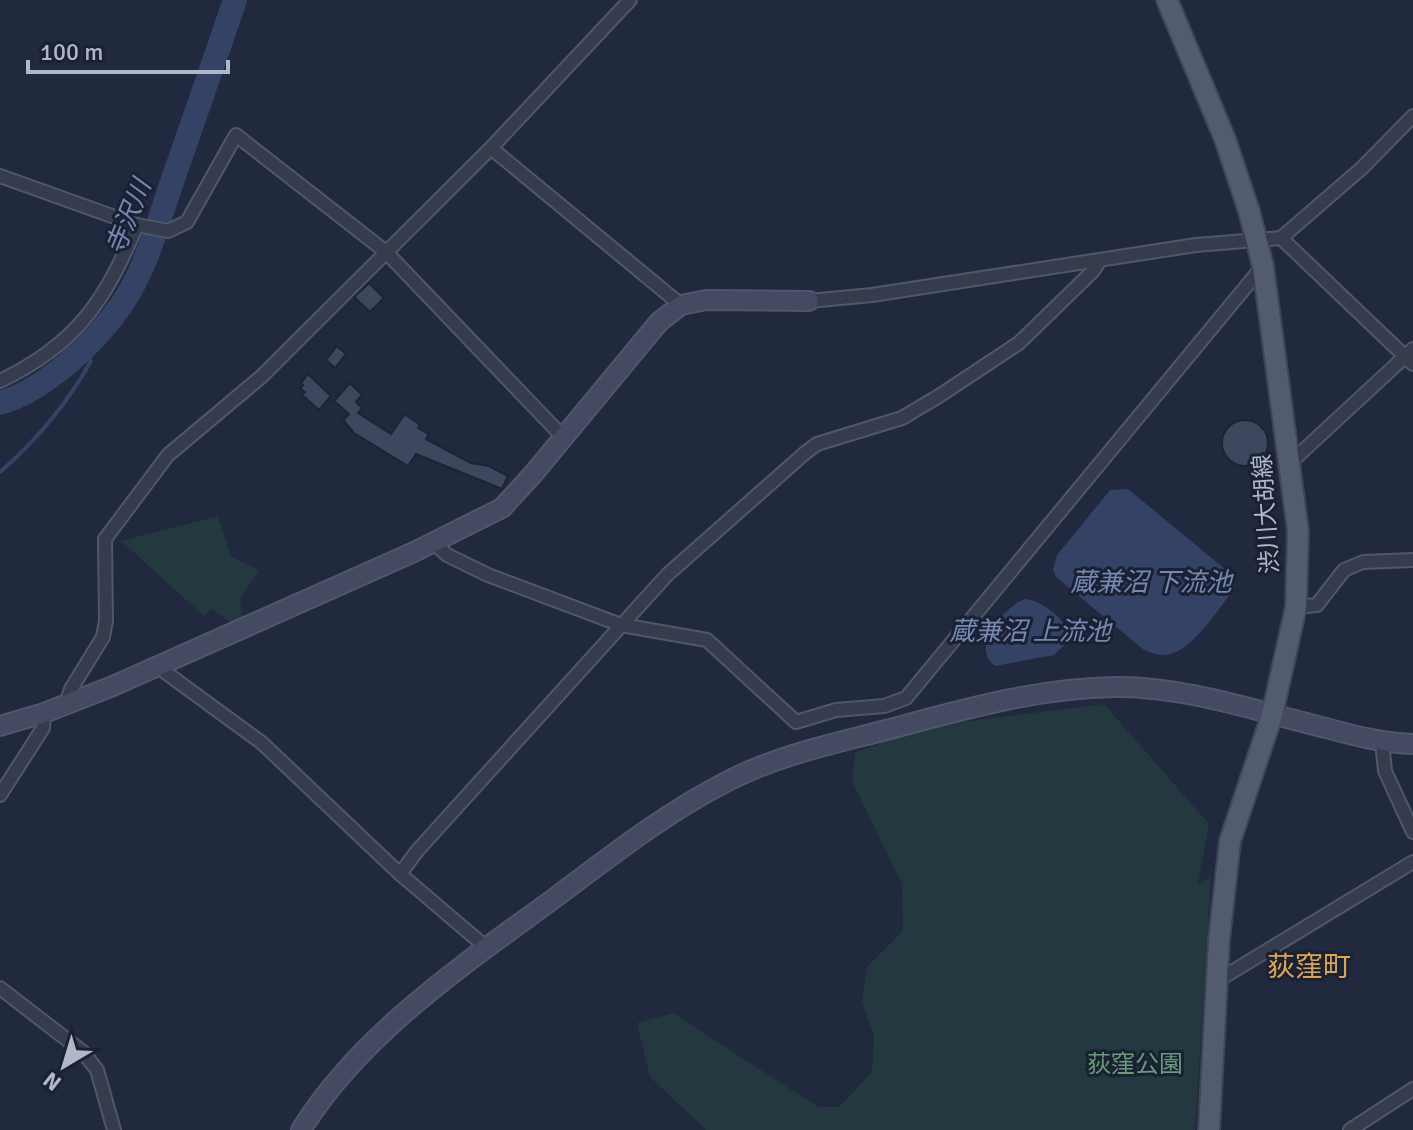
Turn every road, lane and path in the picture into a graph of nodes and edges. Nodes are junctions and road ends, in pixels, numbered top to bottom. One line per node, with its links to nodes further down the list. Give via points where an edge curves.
1 (630, 0): 4 (street)
2 (1167, 0): 7 (main road, 渋川大胡線, via 1225,139)
3 (1413, 116): 8 (street)
4 (491, 148): 9 (street); 13 (street)
5 (0, 176): 6 (street)
6 (141, 226): 9 (street, via 168,231 187,222 236,135); 15 (street, via 95,309 56,348)
7 (1255, 238): 8 (street); 10 (street); 11 (main road, 渋川大胡線)
8 (1281, 238): 14 (street)
9 (386, 252): 16 (street); 23 (street, via 261,377 175,446 107,534 103,637)
10 (1099, 262): 12 (street); 21 (street, via 1019,343 939,396 902,418 817,444 805,453 667,575)
11 (1263, 266): 17 (main road, 渋川大胡線); 24 (street, via 906,698)
12 (809, 301): 13 (street, via 720,298)
13 (681, 305): 16 (street, via 659,322)
14 (1410, 356): 17 (street)
15 (0, 381)
16 (563, 437): 18 (street, via 502,508)
17 (1290, 463): 20 (main road, 渋川大胡線, via 1298,531)
18 (434, 543): 21 (street, via 488,575); 22 (street)
19 (1413, 560): 20 (street, via 1363,562 1344,570 1317,605)
20 (1296, 607): 26 (main road, 渋川大胡線)
21 (621, 625): 24 (street, via 707,640 796,722 836,710); 34 (street)
22 (161, 664): 23 (street); 34 (street, via 262,743)
23 (66, 704): 25 (street)
24 (884, 706): 28 (street)
25 (44, 713): 27 (street); 31 (street, via 43,728)
26 (1272, 715): 28 (street, via 1117,687 1004,699); 29 (street); 36 (main road, 渋川大胡線, via 1230,841)
27 (0, 726)
28 (890, 729): 35 (street, via 786,756 730,780 632,841)
29 (1382, 742): 30 (street); 32 (street, via 1385,771)
30 (1413, 744)
31 (0, 795)
32 (1413, 832)
33 (1413, 862): 36 (street)
34 (400, 874): 35 (street)
35 (487, 948): 40 (street, via 344,1070)
36 (1217, 981): 41 (main road, 渋川大胡線)
37 (0, 988): 39 (street, via 83,1052 97,1070)
38 (1413, 1089): 42 (street)
39 (112, 1130)
40 (301, 1130)
41 (1209, 1130)
42 (1350, 1130)

